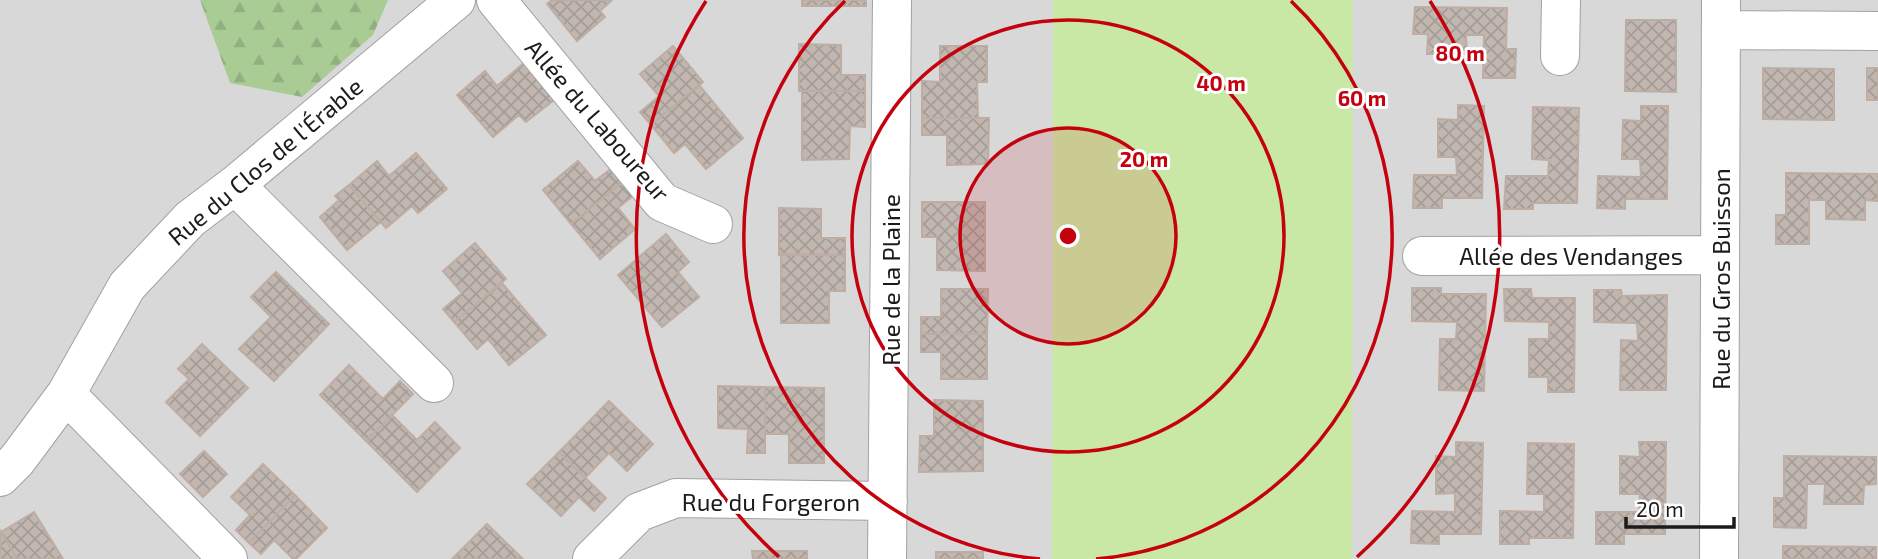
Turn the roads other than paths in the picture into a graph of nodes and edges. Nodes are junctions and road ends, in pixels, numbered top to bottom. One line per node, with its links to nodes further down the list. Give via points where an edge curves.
1 (456, 0): 8 (street, Rue du Clos de l'Érable)
2 (496, 0): 9 (street, Allée du Laboureur, via 663,202)
3 (892, 0): 15 (street, Rue de la Plaine)
4 (1561, 0): 7 (street)
5 (1721, 15): 6 (street); 10 (street, Rue du Gros Buisson)
6 (1878, 31)
7 (1560, 57)
8 (235, 186): 12 (street); 13 (street, Rue du Clos de l'Érable, via 190,219 127,286)
9 (713, 224)
10 (1720, 255): 11 (street, Allée des Vendanges); 19 (street, Rue du Gros Buisson)
11 (1422, 256)
12 (434, 383)
13 (66, 394): 14 (street, Rue du Clos de l'Érable); 16 (street)
14 (0, 477)
15 (888, 501): 17 (street, Rue du Forgeron, via 676,498 639,512); 18 (street, Rue de la Plaine)
16 (228, 559)
17 (592, 559)
18 (887, 559)
19 (1719, 559)

